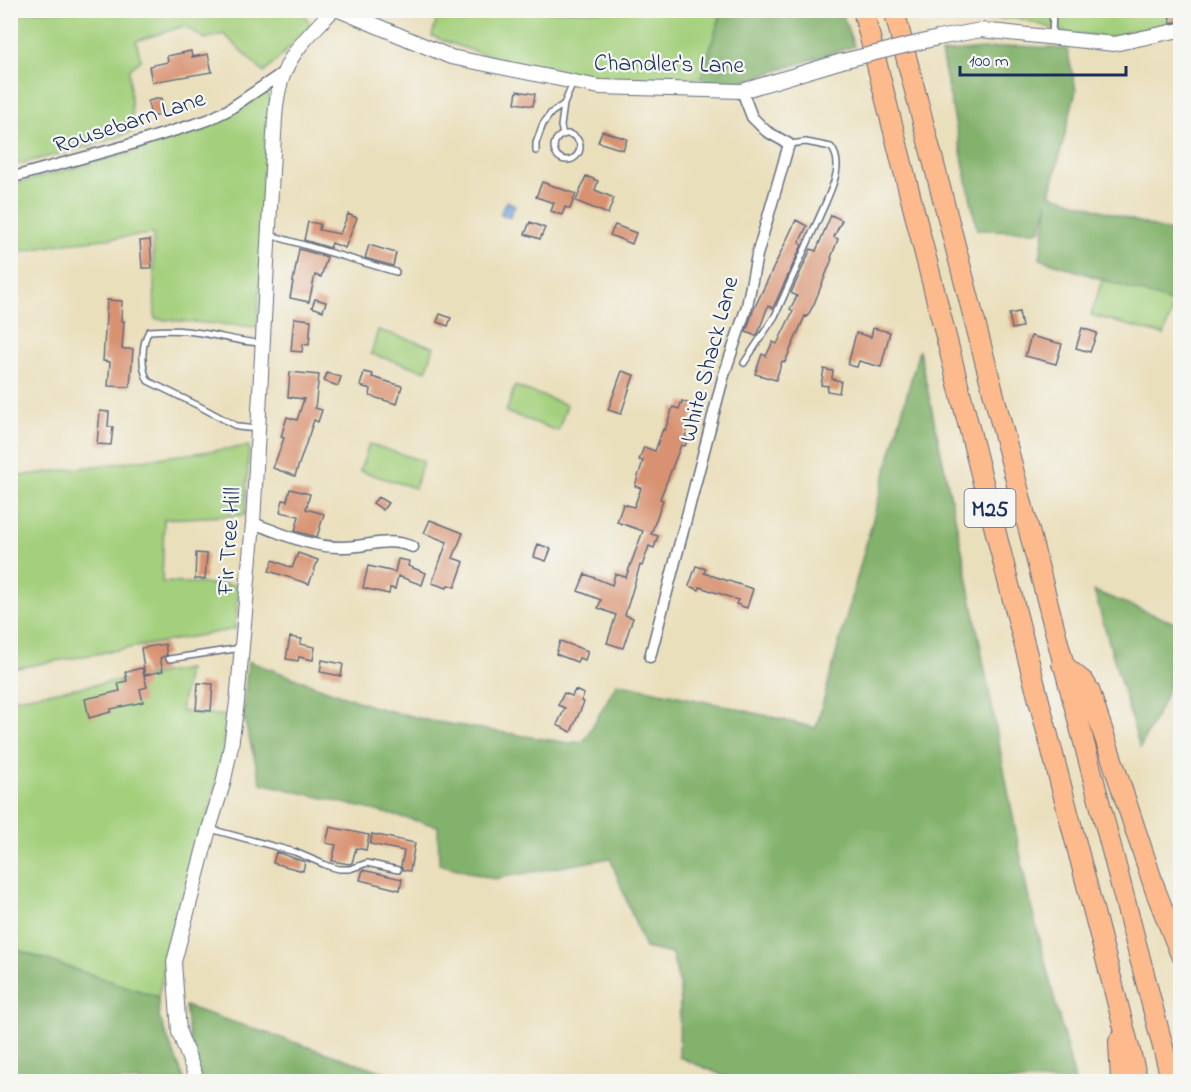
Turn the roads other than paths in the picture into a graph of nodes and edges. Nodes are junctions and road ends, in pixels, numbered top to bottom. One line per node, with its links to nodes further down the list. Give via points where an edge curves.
1 (333, 10): 8 (street, Fir Tree Hill)
2 (339, 10): 9 (street, Chandler's Lane, via 451,57)
3 (863, 10): 30 (highway, M25)
4 (894, 10): 26 (highway, M25)
5 (1053, 10): 7 (lane)
6 (1180, 30): 7 (street, Chandler's Lane, via 1114,44)
7 (1052, 38): 10 (street, Chandler's Lane, bridge, via 981,30 842,61)
8 (284, 72): 15 (street, Rousebarn Lane, via 208,120); 16 (street, Fir Tree Hill, via 278,91)
9 (574, 81): 10 (street, Chandler's Lane, via 599,87); 11 (lane)
10 (742, 91): 13 (street, via 752,117 766,131)
11 (564, 104): 12 (lane); 14 (lane, via 543,124)
12 (563, 135): 12 (lane, via 554,144 554,153 568,161 576,157 580,144 572,135)
13 (789, 144): 19 (lane, via 806,142 831,147 837,164 833,184 775,316); 24 (street, White Shack Lane)
14 (536, 151)
15 (10, 178)
16 (268, 234): 17 (lane); 18 (street, Fir Tree Hill)
17 (396, 272)
18 (263, 343): 20 (street, Fir Tree Hill); 20 (lane, via 163,330 149,332 144,345 144,374 148,381 238,427)
19 (744, 363)
20 (258, 429): 21 (street, Fir Tree Hill)
21 (254, 523): 22 (street, via 327,547 385,541); 23 (street, Fir Tree Hill)
22 (413, 547)
23 (242, 647): 25 (lane); 27 (street, Fir Tree Hill, via 231,746)
24 (650, 657)
25 (169, 659)
26 (1062, 664): 29 (highway, via 1089,690); 34 (highway, M25)
27 (209, 829): 28 (lane, via 295,852 339,869 367,863); 31 (street, Fir Tree Hill, via 174,962 179,1032)
28 (398, 870)
29 (1180, 953)
30 (1118, 1005): 32 (highway, M25); 33 (highway, M25)
31 (198, 1082)
32 (1121, 1082)
33 (1138, 1082)
34 (1172, 1082)

